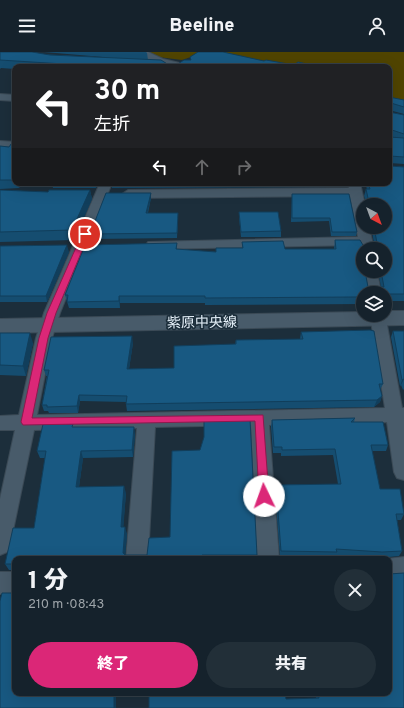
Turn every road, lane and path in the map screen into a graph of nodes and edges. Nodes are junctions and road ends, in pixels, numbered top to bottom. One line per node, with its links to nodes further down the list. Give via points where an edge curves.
1 (140, 52): 3 (street)
2 (142, 64): 3 (street)
3 (158, 64)
4 (0, 97): 5 (street)
5 (12, 98)
6 (0, 144): 7 (street)
7 (12, 145)
8 (355, 187): 9 (street); 11 (street)
9 (104, 189): 10 (street); 16 (street)
10 (86, 194)
11 (365, 242)
12 (143, 245): 13 (street)
13 (356, 245)
14 (96, 246): 16 (street)
15 (64, 247): 16 (street)
16 (80, 247): 21 (street)
17 (356, 318): 21 (street, 紫原中央線)
18 (392, 318): 19 (street, 紫原中央線)
19 (404, 318)
20 (380, 322): 23 (street)
21 (48, 325): 22 (street, 紫原中央線); 26 (street)
22 (0, 326)
23 (399, 415): 24 (street); 28 (street)
24 (260, 417): 25 (street); 31 (street)
25 (146, 421): 26 (street); 30 (street)
26 (26, 422): 27 (street); 29 (street)
27 (0, 423)
28 (404, 472)
29 (0, 545)
30 (136, 556)
31 (268, 556)
32 (404, 567): 33 (street)
33 (392, 568)
34 (12, 583): 35 (street)
35 (0, 584)

